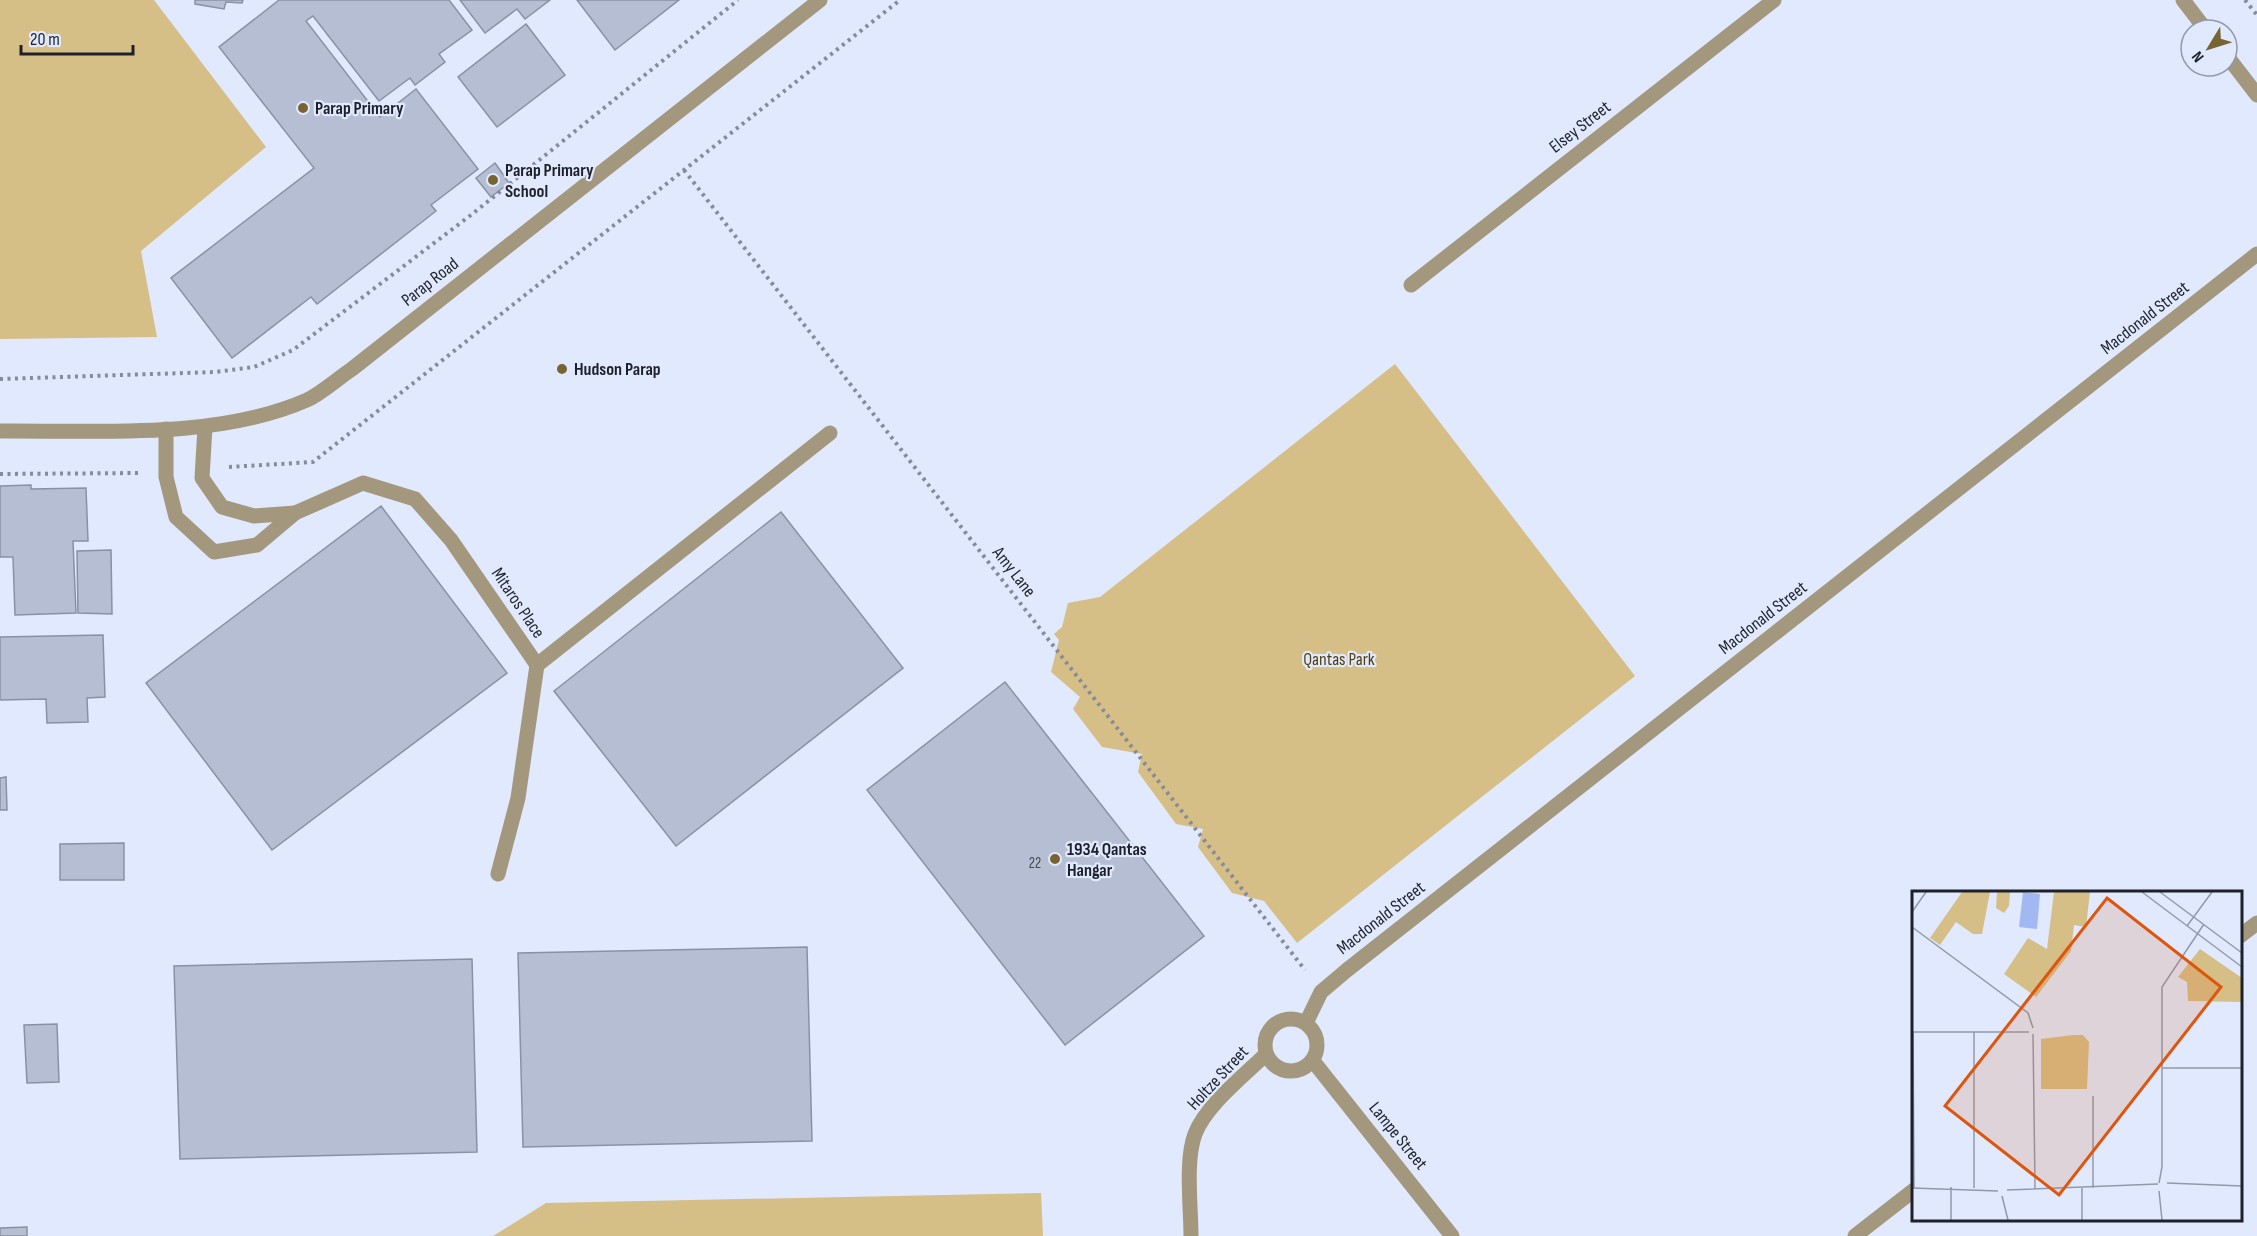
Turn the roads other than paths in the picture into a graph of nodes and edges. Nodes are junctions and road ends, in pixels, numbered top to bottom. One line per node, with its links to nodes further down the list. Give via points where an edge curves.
1 (820, 0): 9 (street, Parap Road, via 326,388 308,400 249,419)
2 (1774, 0): 8 (street, Elsey Street)
3 (2183, 0): 4 (street)
4 (2197, 18)
5 (2239, 72): 6 (street)
6 (2257, 95)
7 (2257, 254): 18 (street, Macdonald Street, via 1347,970 1321,992)
8 (1411, 285)
9 (205, 427): 10 (street, Parap Road); 13 (street, Mitaros Place, via 202,478 222,507 254,516)
10 (166, 429): 11 (street, Parap Road); 13 (street, Mitaros Place, via 166,477 176,517 214,552 256,544)
11 (0, 431)
12 (830, 433): 14 (street)
13 (295, 513): 14 (street, Mitaros Place, via 363,483 415,499 452,540)
14 (537, 665): 15 (street, Mitaros Place, via 518,798)
15 (498, 874)
16 (2257, 923): 17 (street)
17 (2242, 935)
18 (1306, 1023): 19 (street, via 1291,1018 1275,1024 1266,1038); 20 (street, via 1313,1029 1318,1045)
19 (1266, 1054): 20 (street, via 1284,1071 1300,1070); 22 (street, Holtze Street, via 1209,1111 1195,1134 1190,1166)
20 (1312, 1060): 23 (street, Lampe Street)
21 (1912, 1192): 24 (street)
22 (1191, 1236)
23 (1452, 1236)
24 (1855, 1236)

